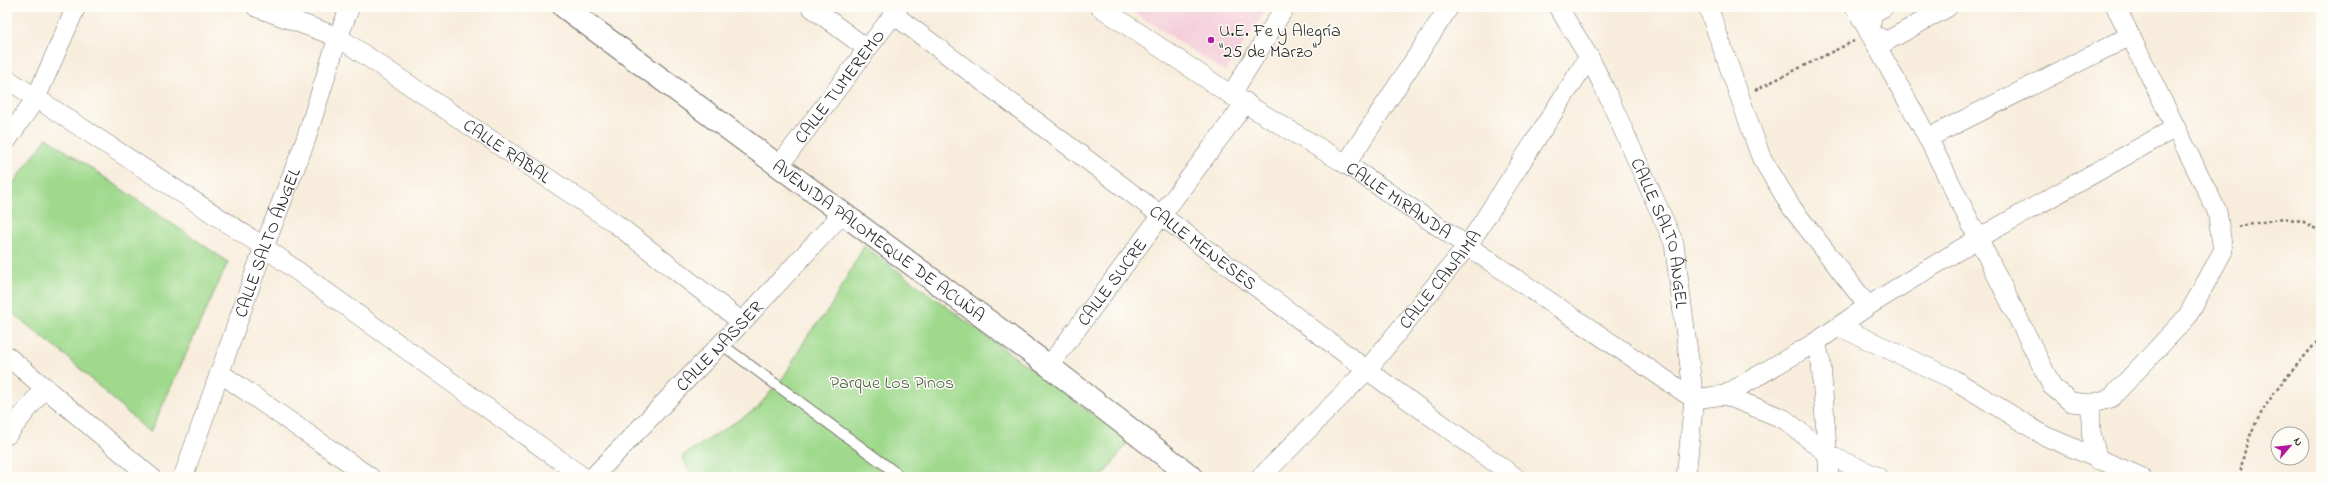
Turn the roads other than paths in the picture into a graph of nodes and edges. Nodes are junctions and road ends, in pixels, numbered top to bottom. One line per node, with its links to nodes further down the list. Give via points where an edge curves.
1 (76, 7): 22 (street)
2 (256, 7): 18 (street, CALLE RABAL)
3 (350, 7): 18 (street, CALLE SALTO ÁNGEL)
4 (811, 7): 19 (street)
5 (1100, 7): 23 (street, CALLE MIRANDA)
6 (1285, 7): 23 (street, CALLE SUCRE)
7 (1449, 7): 27 (street)
8 (1558, 7): 20 (street, CALLE SALTO ÁNGEL)
9 (1708, 7): 34 (street, via 1761,157 1784,195)
10 (1855, 7): 16 (street)
11 (1884, 7): 16 (street, via 1873,13)
12 (1948, 7): 16 (street, via 1887,41)
13 (2116, 7): 17 (street)
14 (569, 9): 28 (street, AVENIDA PALOMEQUE DE ACUÑA)
15 (896, 11): 19 (street, CALLE TUMEREMO); 30 (street, CALLE MENESES)
16 (1869, 33): 25 (street)
17 (2130, 36): 24 (street); 25 (street)
18 (338, 37): 33 (street, CALLE SALTO ÁNGEL, via 305,142); 35 (street, CALLE RABAL, via 616,224)
19 (866, 48): 28 (street, CALLE TUMEREMO)
20 (1589, 57): 32 (street, CALLE CANAIMA); 45 (street, CALLE SALTO ÁNGEL, via 1674,243)
21 (7, 79): 22 (street)
22 (36, 98): 26 (street); 33 (street)
23 (1239, 98): 27 (street, CALLE MIRANDA); 30 (street, CALLE SUCRE)
24 (2175, 128): 31 (street); 46 (street, via 2217,211 2223,251 2187,317 2111,398)
25 (1928, 138): 31 (street)
26 (7, 140)
27 (1346, 164): 32 (street, CALLE MIRANDA)
28 (779, 166): 29 (street, AVENIDA PALOMEQUE DE ACUÑA)
29 (843, 213): 35 (street, CALLE NASSER); 40 (street, AVENIDA PALOMEQUE DE ACUÑA)
30 (1162, 216): 40 (street, CALLE SUCRE); 41 (street, CALLE MENESES)
31 (1977, 239): 34 (street); 46 (street, via 2052,386 2071,402)
32 (1468, 245): 41 (street, CALLE CANAIMA); 45 (street, CALLE MIRANDA)
33 (264, 246): 42 (street, CALLE SALTO ÁNGEL); 55 (street)
34 (1868, 306): 36 (street)
35 (742, 322): 38 (street, CALLE NASSER)
36 (1840, 326): 37 (street); 49 (street, via 1953,379 2045,436)
37 (1816, 342): 44 (street); 48 (street, via 1821,363)
38 (721, 344): 50 (lane); 56 (street, CALLE NASSER)
39 (7, 356): 43 (street)
40 (1049, 366): 57 (street, AVENIDA PALOMEQUE DE ACUÑA)
41 (1367, 370): 51 (street, CALLE MENESES); 58 (street, CALLE CANAIMA)
42 (220, 373): 53 (street, CALLE SALTO ÁNGEL); 54 (street)
43 (45, 387): 47 (street); 52 (street)
44 (1725, 395): 45 (street); 48 (street, via 1784,419)
45 (1694, 399): 59 (street, CALLE SALTO ÁNGEL)
46 (2091, 404): 49 (street, via 2091,433)
47 (7, 435)
48 (1829, 455): 60 (street); 61 (street)
49 (2098, 460): 62 (street)
50 (896, 473)
51 (1511, 476)
52 (151, 477)
53 (183, 477)
54 (370, 477)
55 (583, 477)
56 (593, 477)
57 (1192, 477)
58 (1261, 477)
59 (1686, 477)
60 (1829, 477)
61 (1878, 477)
62 (2141, 477)

